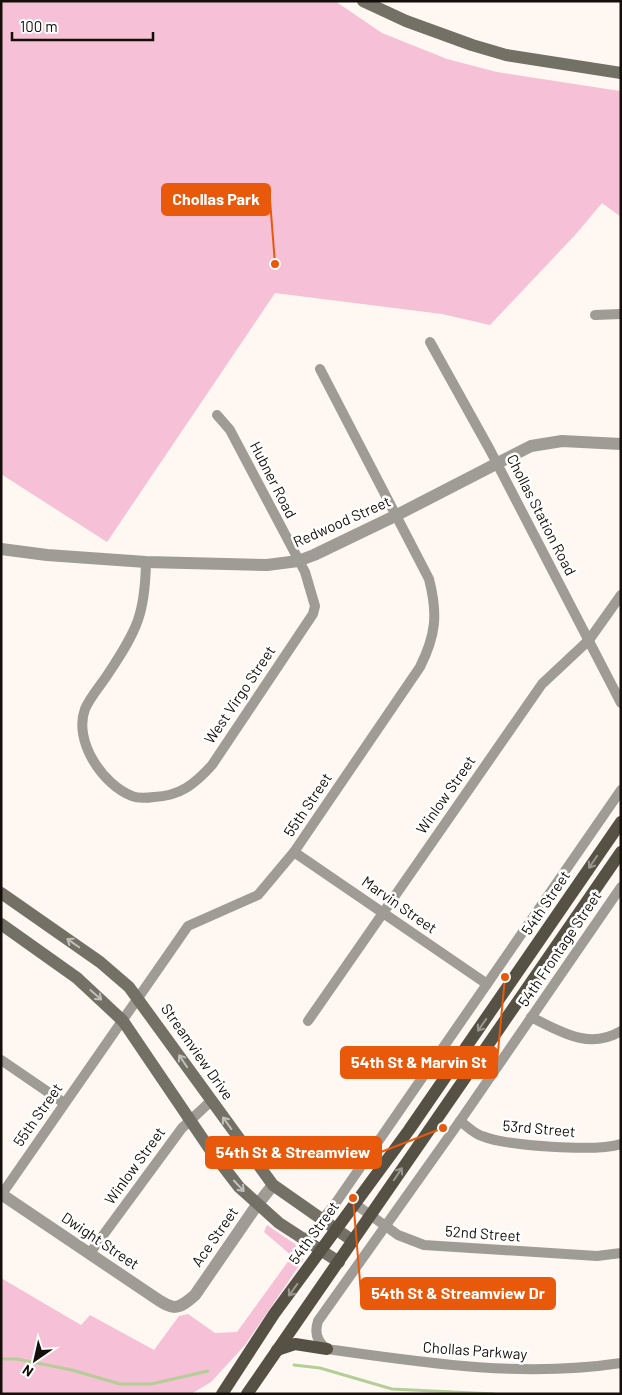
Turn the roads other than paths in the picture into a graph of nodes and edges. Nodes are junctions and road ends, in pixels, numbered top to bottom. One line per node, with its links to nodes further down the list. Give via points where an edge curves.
1 (362, 1): 2 (main road, via 413,24 506,55)
2 (621, 73)
3 (621, 314): 4 (street)
4 (595, 315)
5 (430, 342): 9 (street, Chollas Station Road)
6 (320, 369): 10 (street, 55th Street)
7 (217, 415): 12 (street, Hubner Road, via 230,430)
8 (621, 444): 9 (street, Redwood Street, via 562,442 531,446)
9 (498, 464): 10 (street, Redwood Street); 15 (street, Chollas Station Road)
10 (395, 516): 12 (street, Redwood Street); 19 (street, 55th Street, via 429,579 435,602 431,645 420,667)
11 (1, 549): 13 (street, Redwood Street, via 47,556)
12 (298, 560): 13 (street, Redwood Street, via 267,565); 13 (street, West Virgo Street, via 315,606 313,614 212,765 181,792 165,796 132,796 113,785 98,769 87,748 83,729 85,710 139,622 144,604)
13 (146, 562)
14 (621, 595): 15 (street, Winlow Street)
15 (589, 640): 16 (street, Chollas Station Road); 23 (street, Winlow Street, via 542,684)
16 (621, 702)
17 (621, 790): 25 (street)
18 (621, 822): 39 (main road, 54th Street, one-way to 39)
19 (294, 852): 23 (street, Marvin Street); 26 (street, 55th Street, via 258,895 188,926)
20 (621, 852): 41 (main road, one-way to 20)
21 (621, 886): 27 (street, 54th Frontage Street)
22 (1, 893): 26 (main road, Streamview Drive, one-way to 22, via 100,962)
23 (383, 912): 25 (street, Marvin Street); 29 (street, Winlow Street)
24 (1, 924): 28 (main road, one-way to 28, via 77,978)
25 (487, 984): 42 (street)
26 (138, 998): 28 (street, 55th Street); 32 (main road, Streamview Drive, one-way to 26)
27 (531, 1017): 30 (street, via 580,1039 598,1040); 35 (street, 54th Frontage Street)
28 (123, 1021): 33 (street, 55th Street); 34 (main road)
29 (308, 1021)
30 (621, 1031)
31 (1, 1060): 33 (street)
32 (210, 1101): 34 (street, Winlow Street); 37 (main road, Streamview Drive, one-way to 32)
33 (64, 1103): 38 (street, 55th Street)
34 (190, 1118): 40 (main road, one-way to 40, via 228,1174); 48 (street, Winlow Street)
35 (460, 1121): 36 (street, 53rd Street, via 480,1136 500,1141 594,1149); 43 (street, 54th Frontage Street)
36 (621, 1144)
37 (273, 1185): 40 (street, Ace Street); 42 (main road, Streamview Drive)
38 (2, 1194): 48 (street, Dwight Street)
39 (355, 1204): 41 (street, 52nd Street); 44 (main road, 54th Street)
40 (257, 1205): 45 (main road); 51 (street, Ace Street, via 195,1296)
41 (371, 1215): 43 (street, 52nd Street); 46 (main road)
42 (321, 1220): 44 (main road, Streamview Drive); 45 (street)
43 (385, 1225): 49 (street, 52nd Street, via 406,1239 424,1245 597,1256); 52 (street, 54th Frontage Street, via 318,1321 318,1339)
44 (336, 1230): 46 (main road, Streamview Drive); 47 (main road, 54th Street)
45 (306, 1240): 47 (main road)
46 (354, 1241): 50 (main road)
47 (321, 1250): 50 (main road); 55 (main road, 54th Street, one-way to 55)
48 (90, 1253): 51 (street, Dwight Street, via 164,1304 175,1308)
49 (621, 1253)
50 (339, 1262): 53 (main road)
51 (182, 1306)
52 (327, 1349): 53 (main road, via 295,1344); 54 (street, Chollas Parkway, via 509,1370)
53 (277, 1350): 56 (main road)
54 (621, 1363)
55 (222, 1394)
56 (247, 1394)

